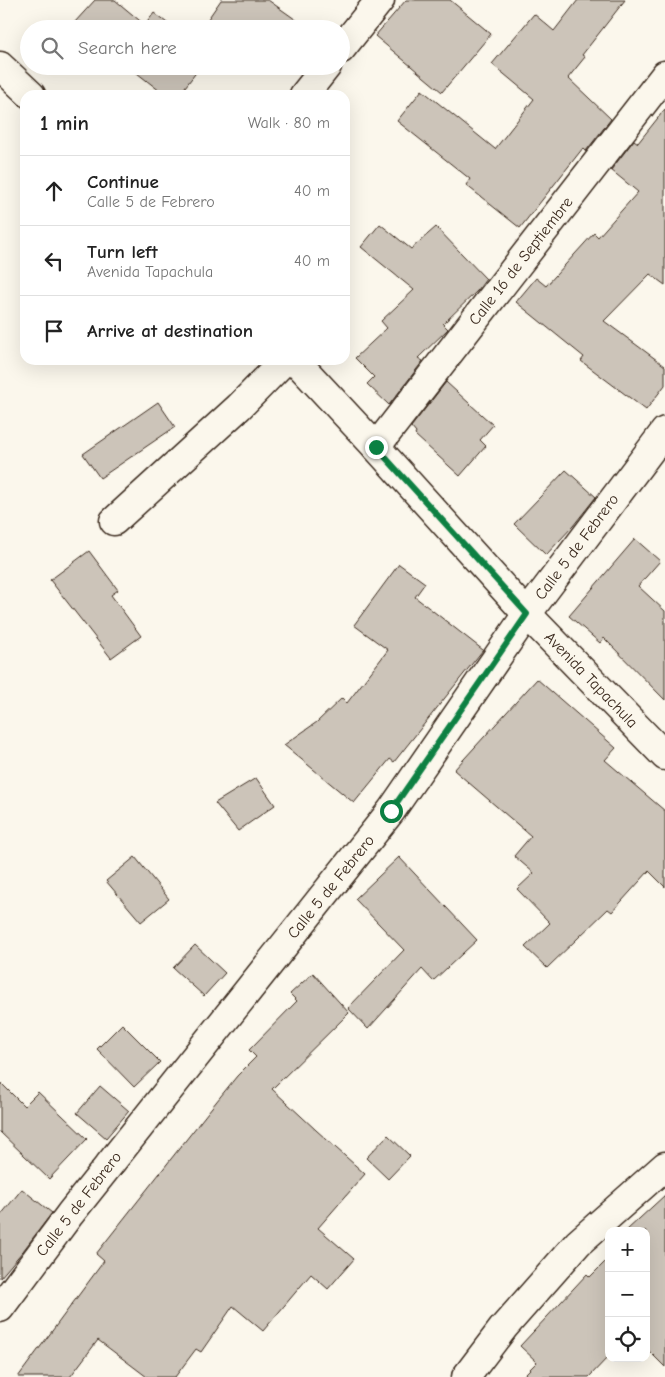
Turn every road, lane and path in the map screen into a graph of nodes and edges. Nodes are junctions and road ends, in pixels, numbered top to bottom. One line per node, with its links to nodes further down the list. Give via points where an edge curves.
1 (380, 0): 2 (street)
2 (350, 37)
3 (0, 66): 6 (street)
4 (320, 75): 7 (street)
5 (665, 75): 11 (street, Calle 16 de Septiembre)
6 (26, 90)
7 (308, 90)
8 (280, 365): 12 (street)
9 (301, 365): 11 (street, Avenida Tapachula)
10 (665, 431): 13 (street, Calle 5 de Febrero)
11 (376, 447): 13 (street, Avenida Tapachula)
12 (114, 521)
13 (527, 614): 14 (street, Avenida Tapachula); 16 (street, Calle 5 de Febrero, via 391,811 70,1214)
14 (665, 756)
15 (665, 1166): 17 (street, via 578,1243 504,1327)
16 (0, 1308)
17 (466, 1377)

